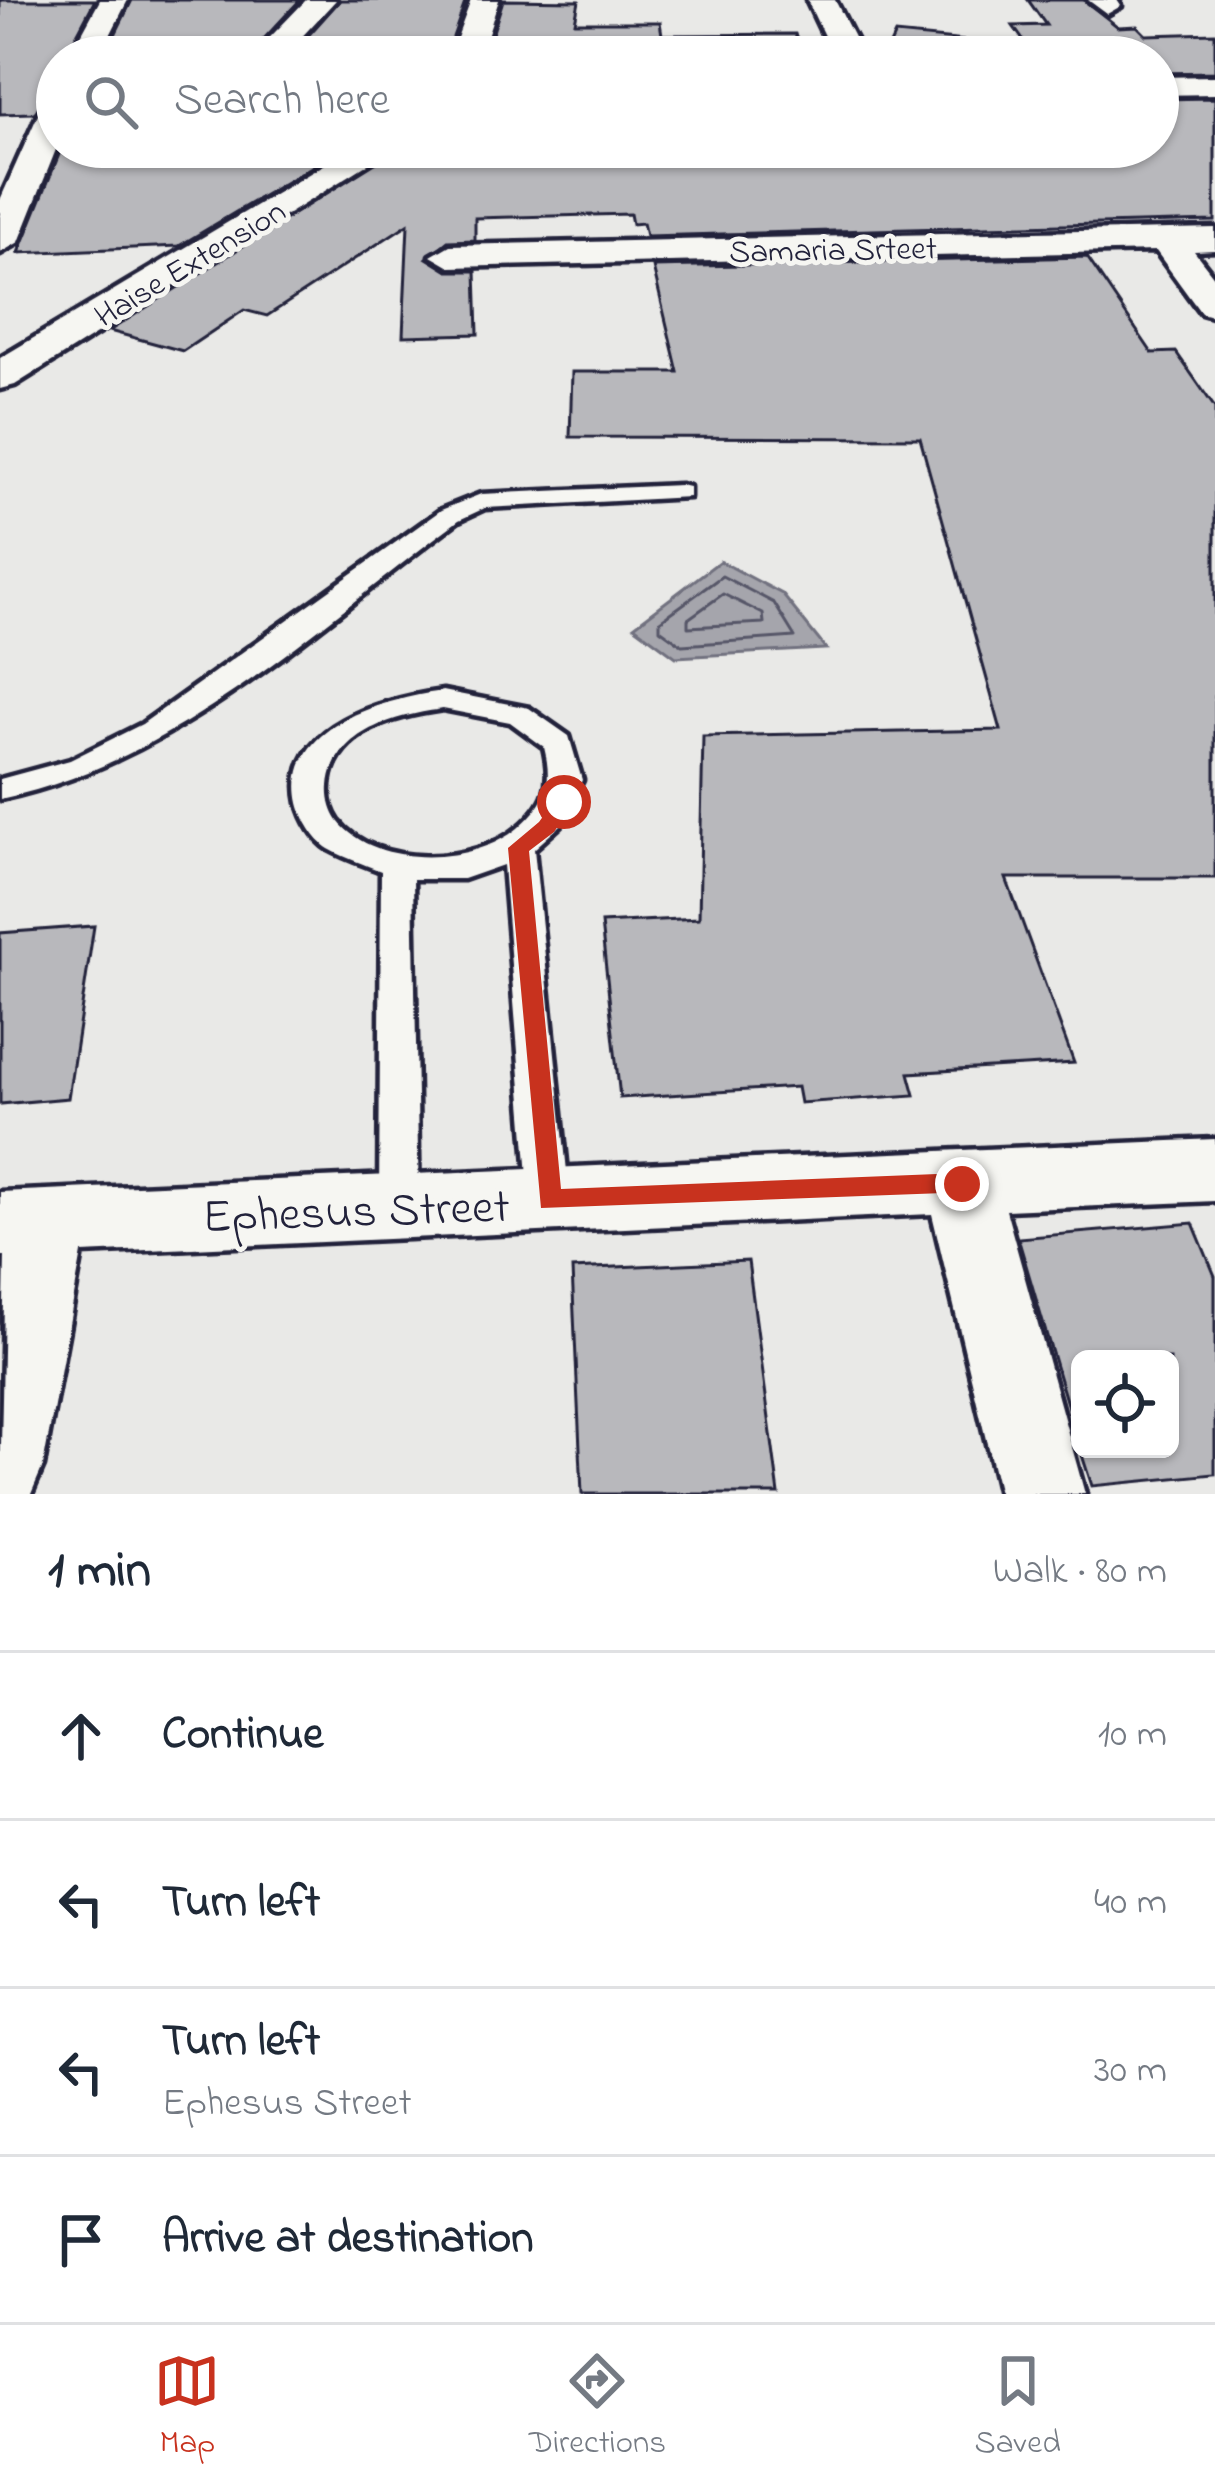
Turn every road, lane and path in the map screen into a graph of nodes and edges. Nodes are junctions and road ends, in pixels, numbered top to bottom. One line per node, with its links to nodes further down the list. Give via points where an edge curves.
1 (114, 0): 5 (street)
2 (322, 0): 6 (street)
3 (485, 0): 7 (street)
4 (821, 0): 8 (street)
5 (95, 36)
6 (287, 36)
7 (472, 36)
8 (839, 36)
9 (1215, 85): 10 (street)
10 (1179, 86)
11 (36, 130): 12 (street)
12 (0, 138)
13 (36, 162): 17 (street)
14 (343, 168): 20 (street, Haise Extension)
15 (1215, 239): 16 (street, Samaria Srteet)
16 (1167, 240): 18 (street, Samaria Srteet); 19 (street)
17 (0, 242)
18 (450, 256)
19 (1215, 305)
20 (0, 376)
21 (680, 492): 22 (lane, via 481,501 450,515 182,715 109,759)
22 (0, 789)
23 (518, 848): 24 (lane, via 438,870); 24 (lane, via 564,802 569,775 561,750 543,728 497,706 405,704 341,734 312,784 315,810 331,835); 27 (lane)
24 (397, 866): 28 (lane)
25 (1215, 1170): 26 (street, Ephesus Street)
26 (962, 1184): 27 (street, Ephesus Street); 31 (street)
27 (550, 1201): 28 (street, Ephesus Street)
28 (399, 1208): 29 (street, Ephesus Street)
29 (25, 1223): 30 (street)
30 (0, 1466)
31 (1042, 1494)

